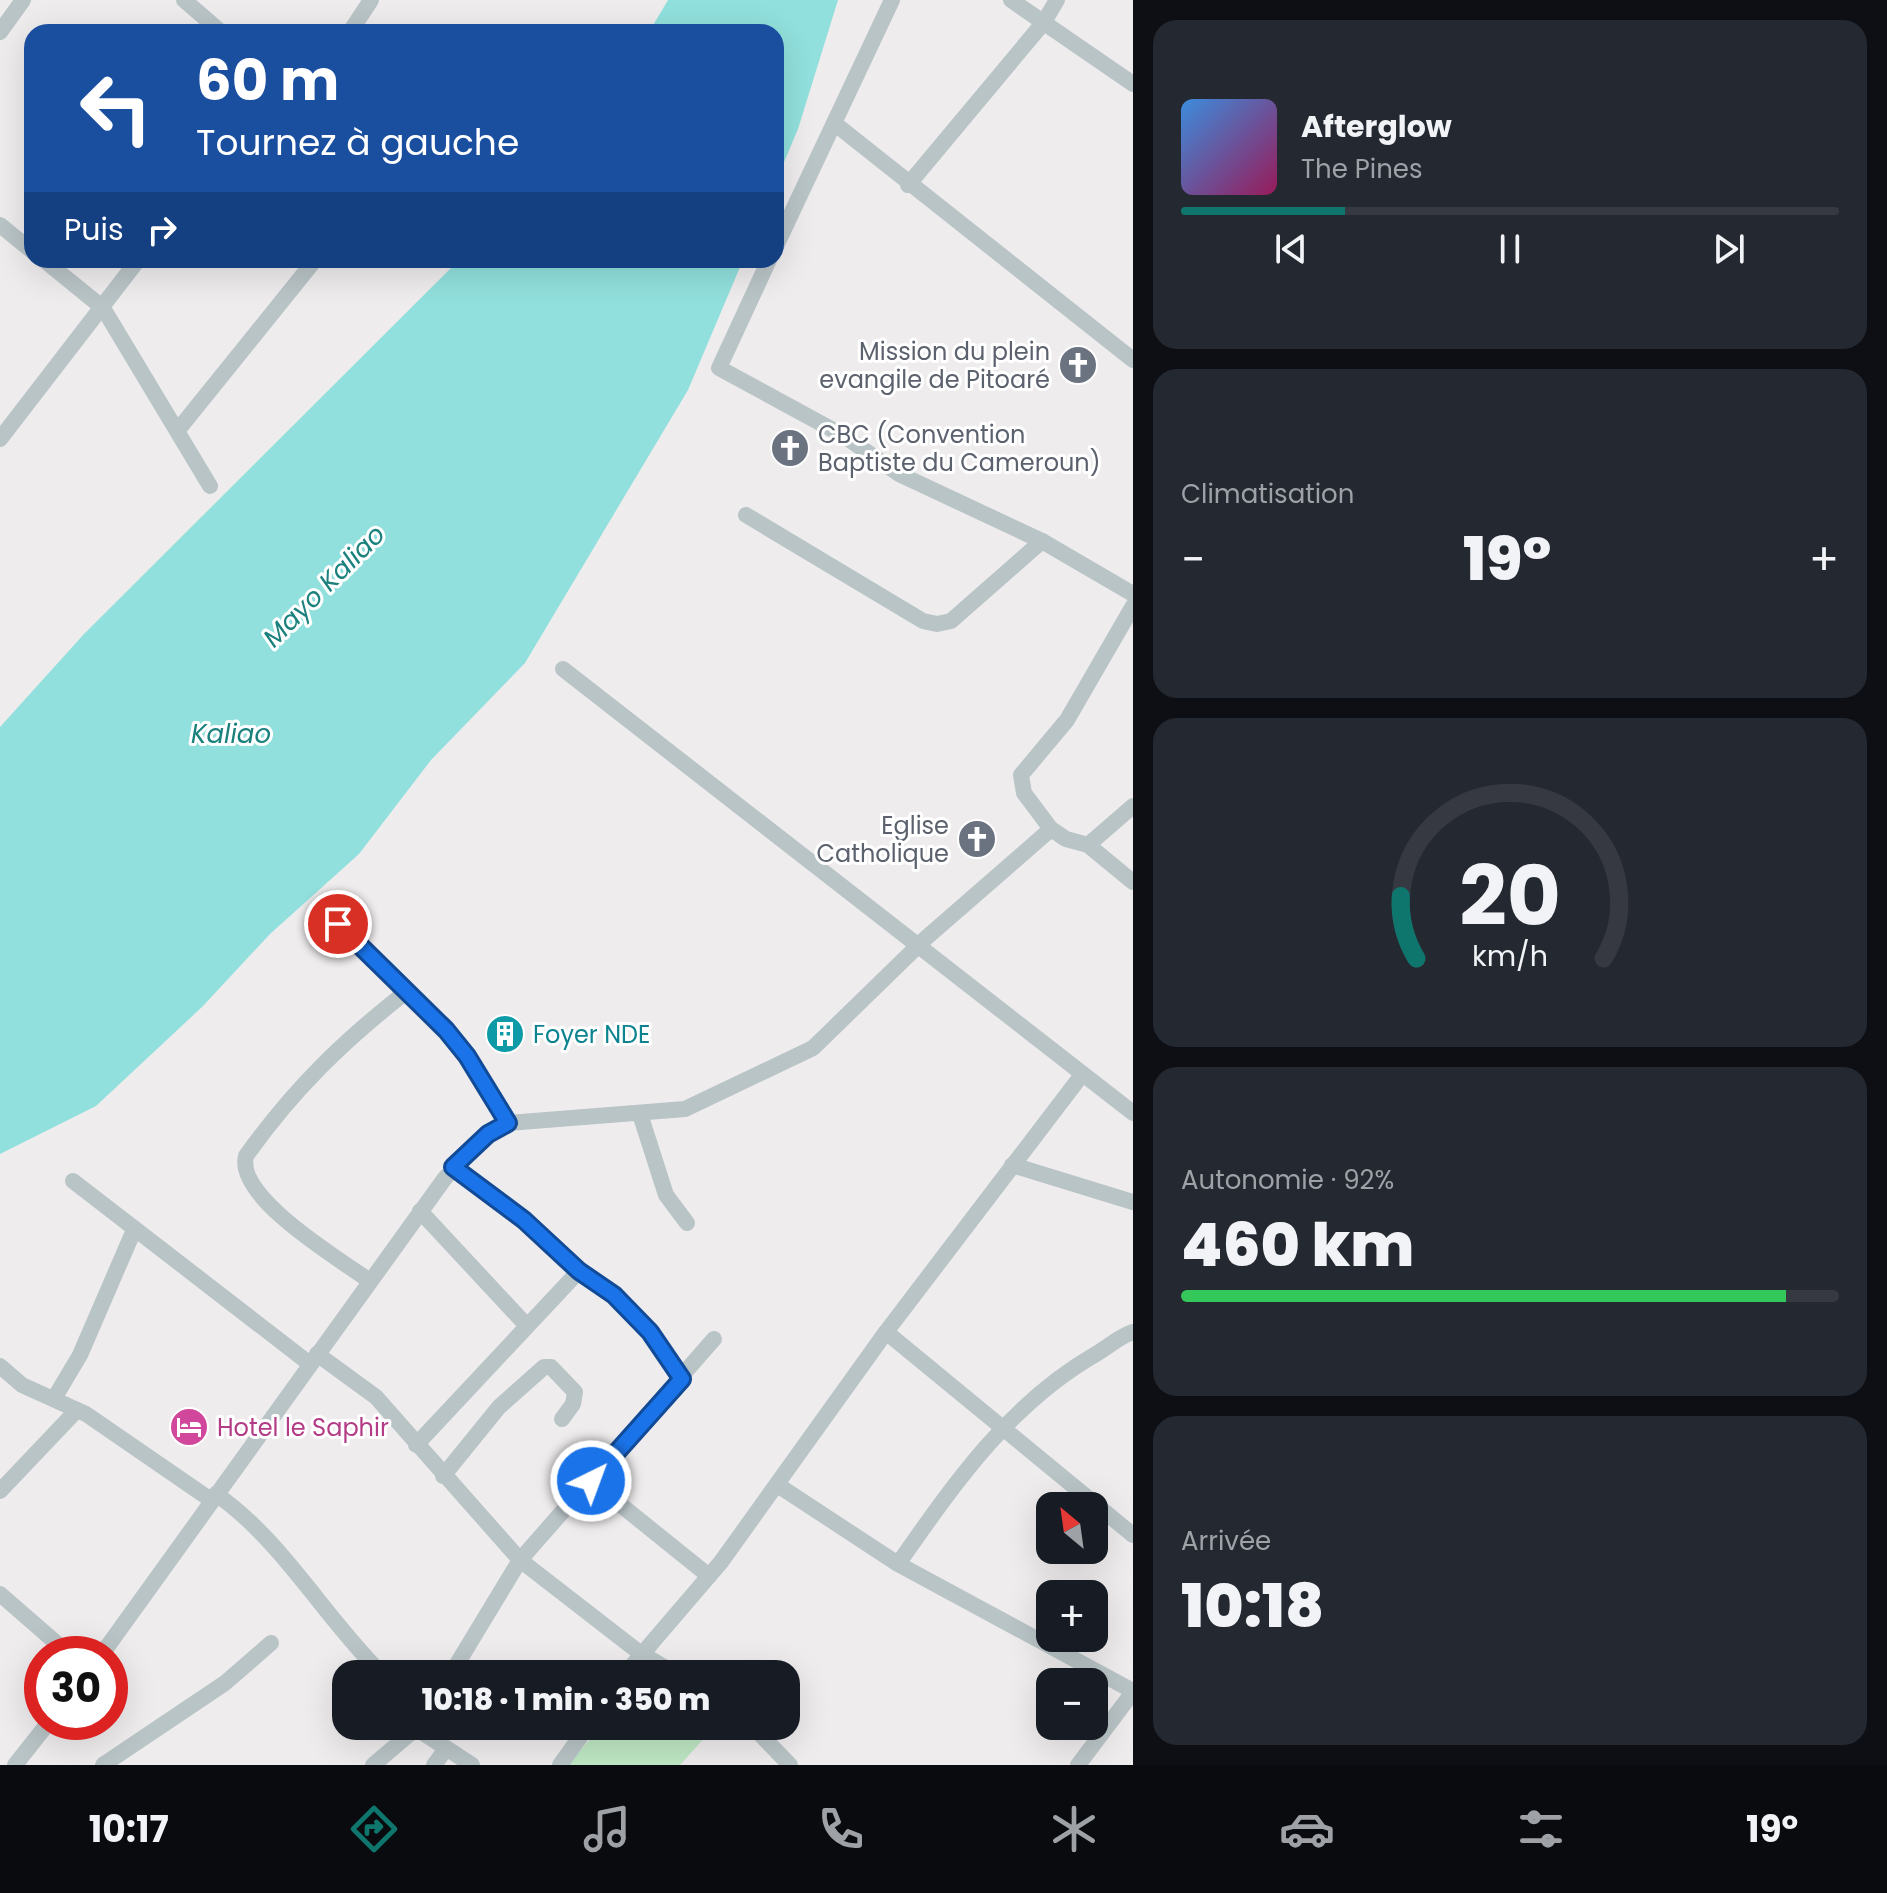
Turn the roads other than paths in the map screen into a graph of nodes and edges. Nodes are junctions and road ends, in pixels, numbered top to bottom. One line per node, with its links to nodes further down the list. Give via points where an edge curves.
1 (23, 0): 10 (street)
2 (184, 0): 8 (street)
3 (371, 0): 9 (street)
4 (892, 0): 12 (street)
5 (1011, 0): 7 (street)
6 (1057, 0): 7 (street)
7 (1044, 22): 11 (street); 13 (street)
8 (201, 24)
9 (355, 24)
10 (0, 32)
11 (1133, 84)
12 (834, 123): 13 (street); 15 (street)
13 (908, 185): 22 (street)
14 (0, 225): 16 (street)
15 (784, 229)
16 (24, 242)
17 (54, 268): 21 (street)
18 (132, 268): 21 (street)
19 (309, 268): 23 (street)
20 (765, 268): 27 (street, via 719,368 844,436 899,474)
21 (103, 308): 23 (street); 24 (street)
22 (1133, 360)
23 (178, 430): 25 (street)
24 (0, 439)
25 (210, 486)
26 (746, 515): 27 (street, via 923,621 937,624 962,613)
27 (1042, 541): 28 (street)
28 (1133, 594)
29 (1133, 606): 32 (street, via 1067,720 1021,775 1024,793)
30 (563, 669): 36 (street)
31 (1133, 806): 33 (street)
32 (1051, 829): 33 (street); 36 (street)
33 (1088, 845): 34 (street)
34 (1133, 882)
35 (338, 924): 37 (street)
36 (919, 946): 38 (street); 40 (street, via 813,1048 685,1109)
37 (406, 992): 41 (street, via 467,1056); 50 (street, via 354,1032 287,1099 243,1165 250,1184 288,1223)
38 (1081, 1076): 39 (street); 42 (street)
39 (1133, 1113)
40 (640, 1114): 41 (street); 47 (street, via 666,1195)
41 (508, 1123): 43 (street)
42 (1012, 1165): 45 (street); 52 (street)
43 (453, 1167): 46 (street); 49 (street, via 524,1220)
44 (73, 1181): 48 (street)
45 (1133, 1202)
46 (420, 1211): 50 (street); 51 (street)
47 (687, 1223)
48 (134, 1230): 55 (street); 58 (street, via 80,1355)
49 (579, 1271): 51 (street); 57 (street, via 650,1332)
50 (370, 1281): 55 (street)
51 (527, 1326): 62 (street)
52 (886, 1332): 61 (street); 65 (street)
53 (1133, 1332): 61 (street, via 1052,1380)
54 (714, 1339): 57 (street)
55 (314, 1359): 62 (street, via 376,1397); 67 (street)
56 (0, 1366): 58 (street, via 22,1385)
57 (682, 1379): 64 (street)
58 (55, 1397): 59 (street)
59 (77, 1410): 66 (street); 67 (street)
60 (562, 1419): 63 (street, via 575,1392 551,1367 544,1367 499,1407)
61 (1002, 1427): 68 (street); 70 (street)
62 (416, 1445): 63 (street)
63 (443, 1476): 69 (street)
64 (591, 1481): 69 (street); 71 (street)
65 (779, 1486): 70 (street); 71 (street)
66 (0, 1491)
67 (214, 1497): 74 (street); 77 (street, via 239,1510 266,1538)
68 (1133, 1535)
69 (520, 1560): 76 (street); 78 (street)
70 (898, 1564): 81 (street)
71 (709, 1576): 76 (street)
72 (0, 1594): 73 (street)
73 (48, 1636)
74 (115, 1636)
75 (271, 1643): 88 (street, via 225,1683)
76 (640, 1653): 79 (street); 80 (street)
77 (368, 1660)
78 (459, 1660)
79 (635, 1660)
80 (652, 1660)
81 (1133, 1691): 95 (street)
82 (35, 1740): 89 (street)
83 (403, 1740): 90 (street)
84 (434, 1740): 87 (street)
85 (578, 1740): 93 (street)
86 (766, 1740): 94 (street)
87 (446, 1749): 91 (street); 92 (street)
88 (113, 1763)
89 (15, 1765)
90 (373, 1765)
91 (434, 1765)
92 (472, 1765)
93 (560, 1765)
94 (790, 1765)
95 (1078, 1765)

